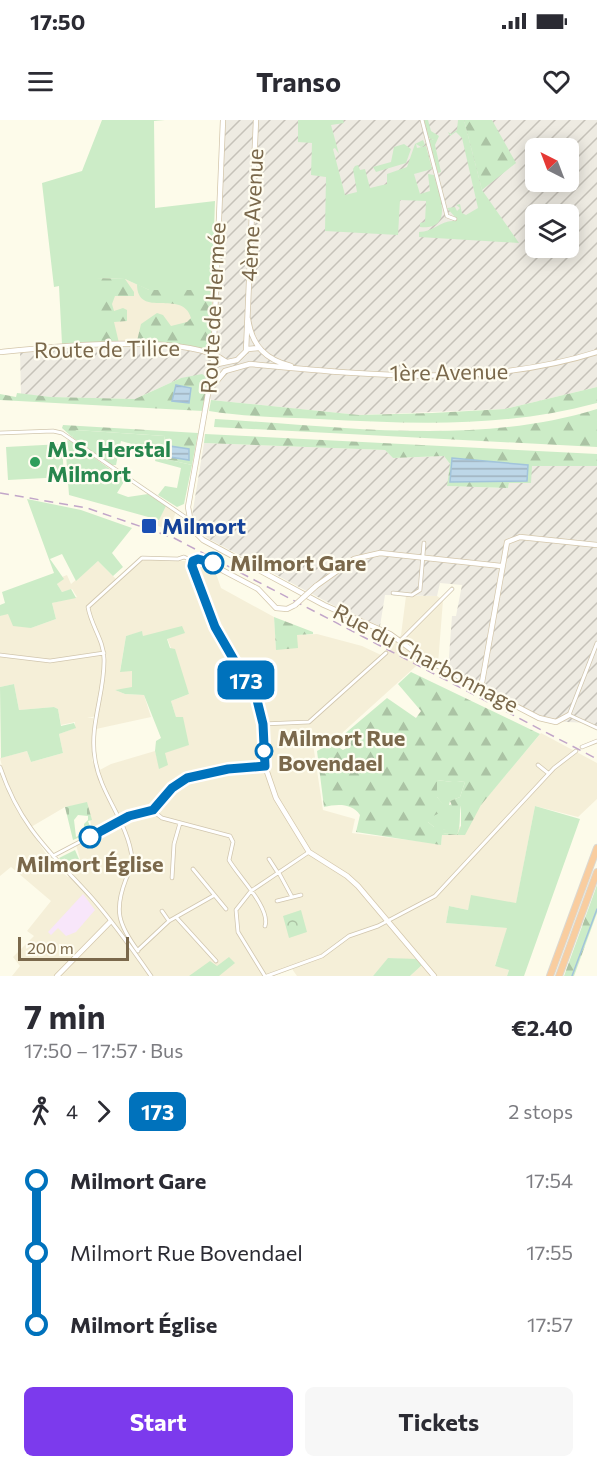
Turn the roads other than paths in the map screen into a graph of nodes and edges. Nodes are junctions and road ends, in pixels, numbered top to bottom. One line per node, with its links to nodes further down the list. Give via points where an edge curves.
1 (223, 120): 10 (street, Route de Hermée)
2 (256, 120): 5 (street, 4ème Avenue)
3 (422, 120): 4 (street, via 447,216)
4 (455, 219)
5 (247, 311): 6 (street, 4ème Avenue); 8 (street, 4ème Avenue)
6 (259, 350): 8 (street, via 250,348); 12 (street, via 261,360); 14 (street, 1ère Avenue, via 278,363)
7 (0, 352): 10 (street, Route de Tilice, via 173,344)
8 (245, 352): 11 (street, via 237,360); 12 (street, via 246,361)
9 (597, 352): 14 (street, 1ère Avenue, via 536,368 478,375 418,376)
10 (214, 353): 11 (street); 13 (street, Route de Hermée)
11 (225, 361): 13 (street)
12 (253, 364): 14 (street, 1ère Avenue); 16 (street, 1ère Avenue, via 234,367)
13 (213, 365): 15 (street, Route de Hermée)
14 (299, 369)
15 (212, 372): 16 (street); 17 (street, Route de Hermée)
16 (220, 375): 17 (street)
17 (209, 390): 19 (street, Route de Hermée)
18 (0, 433): 19 (street, via 62,433)
19 (188, 519): 20 (street, Route de Hermée)
20 (192, 529): 28 (street, Rue du Charbonnage, via 208,543)
21 (424, 543): 23 (street)
22 (597, 545): 25 (street, via 520,537 507,542)
23 (423, 558): 24 (street, bridge, via 369,554 347,563 287,609 276,608 258,589 208,560); 25 (street); 27 (street, via 420,590 412,595)
24 (193, 561): 30 (street, via 184,557 142,558 90,603 88,611); 35 (street, via 212,622 257,700)
25 (501, 566): 33 (street)
26 (452, 589): 28 (street)
27 (393, 593)
28 (399, 642): 33 (street, Rue du Charbonnage)
29 (597, 643): 34 (street)
30 (104, 653): 32 (street, via 50,661); 45 (street, via 94,757 102,787)
31 (386, 654): 35 (street, via 309,722)
32 (0, 655)
33 (481, 688): 34 (street, Rue du Charbonnage, via 548,721 556,722)
34 (569, 715): 36 (street)
35 (263, 724): 41 (street)
36 (597, 728)
37 (597, 741): 38 (street)
38 (582, 747)
39 (576, 751): 43 (street)
40 (538, 765): 43 (street)
41 (265, 766): 44 (street, via 187,778); 48 (street, via 276,798)
42 (0, 767): 49 (street, via 20,813)
43 (548, 774): 63 (street, via 445,888)
44 (153, 810): 45 (street); 46 (street, via 159,817)
45 (120, 822): 49 (street); 67 (street, via 133,860 118,911)
46 (180, 823): 54 (street); 55 (street, via 230,836 233,842 228,859)
47 (597, 848): 73 (highway)
48 (309, 852): 53 (street); 63 (street, via 347,876)
49 (53, 856): 65 (street)
50 (269, 859): 53 (street)
51 (193, 869): 57 (street)
52 (597, 872): 74 (highway)
53 (279, 873): 55 (street); 58 (street)
54 (172, 878)
55 (251, 891): 66 (street, via 264,911); 71 (street, via 240,903 235,922)
56 (301, 895): 58 (street)
57 (213, 896): 60 (street); 62 (street)
58 (292, 897): 59 (street)
59 (278, 901)
60 (226, 909)
61 (162, 911): 64 (street)
62 (176, 917): 64 (street); 68 (street)
63 (388, 920): 71 (street, via 349,936 322,956); 72 (street)
64 (169, 921): 67 (street)
65 (110, 922): 67 (street); 69 (street)
66 (265, 926)
67 (136, 952): 70 (street)
68 (216, 961)
69 (57, 976)
70 (151, 976)
71 (266, 976)
72 (434, 976)
73 (550, 976)
74 (558, 976)

